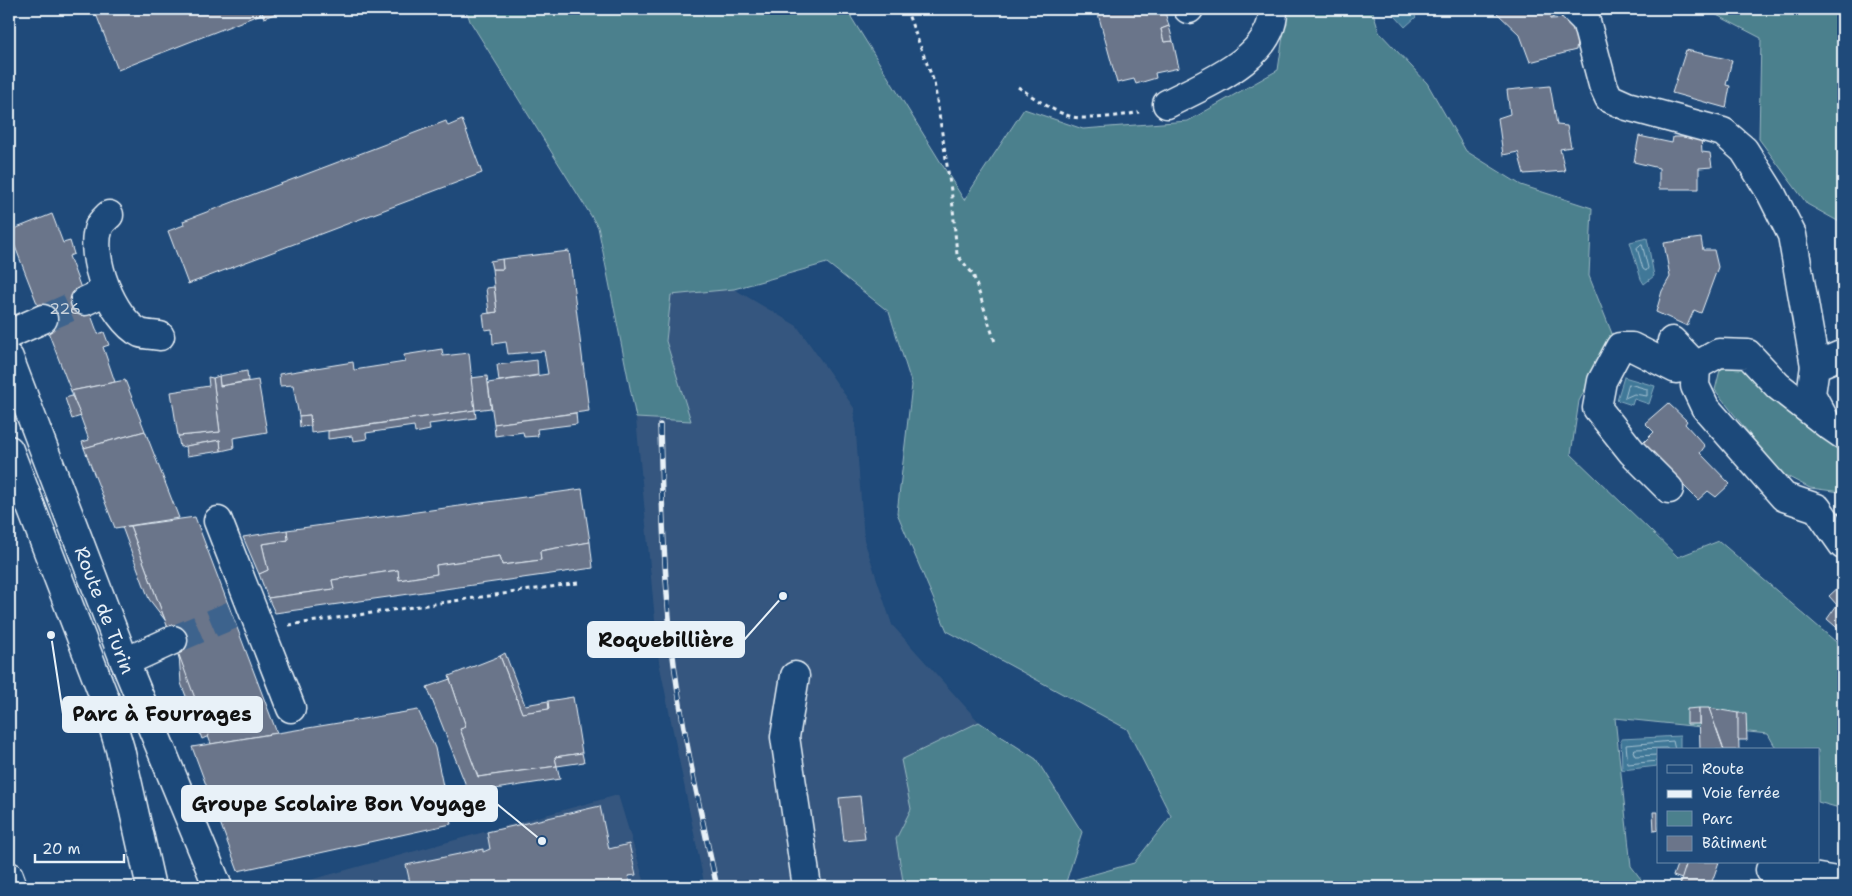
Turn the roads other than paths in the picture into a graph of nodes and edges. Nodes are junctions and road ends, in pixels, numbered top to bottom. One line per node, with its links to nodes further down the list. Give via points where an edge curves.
1 (1273, 9): 3 (main road, via 1274,18 1261,46 1230,71)
2 (1574, 9): 12 (main road, via 1586,21 1609,98 1627,106 1723,132 1744,150 1792,235)
3 (1167, 104)
4 (109, 215): 7 (main road, via 100,225 97,237 96,296 141,333)
5 (43, 319): 6 (main road)
6 (9, 334)
7 (160, 336)
8 (1672, 341): 11 (main road)
9 (1843, 354): 12 (main road)
10 (9, 358): 17 (main road, Route de Turin)
11 (1696, 366): 13 (main road, via 1719,353 1748,354 1778,386); 15 (main road, via 1676,370 1632,347 1620,347 1602,381 1598,408 1632,452); 19 (main road, via 1695,386 1705,407 1784,497 1817,508)
12 (1815, 366): 13 (main road, via 1811,394)
13 (1835, 429)
14 (9, 450): 18 (main road, Route de Turin)
15 (1669, 489)
16 (218, 521): 23 (main road, via 247,618)
17 (73, 526): 18 (main road); 21 (main road, Route de Turin)
18 (43, 539): 28 (main road, Route de Turin, via 106,702)
19 (1843, 545)
20 (173, 640): 21 (main road)
21 (125, 662): 26 (main road, Route de Turin)
22 (795, 676): 30 (main road, via 785,737)
23 (291, 708)
24 (1770, 870): 27 (main road)
25 (9, 876): 29 (main road)
26 (209, 881)
27 (1843, 882)
28 (156, 886)
29 (13, 887)
30 (806, 887)

